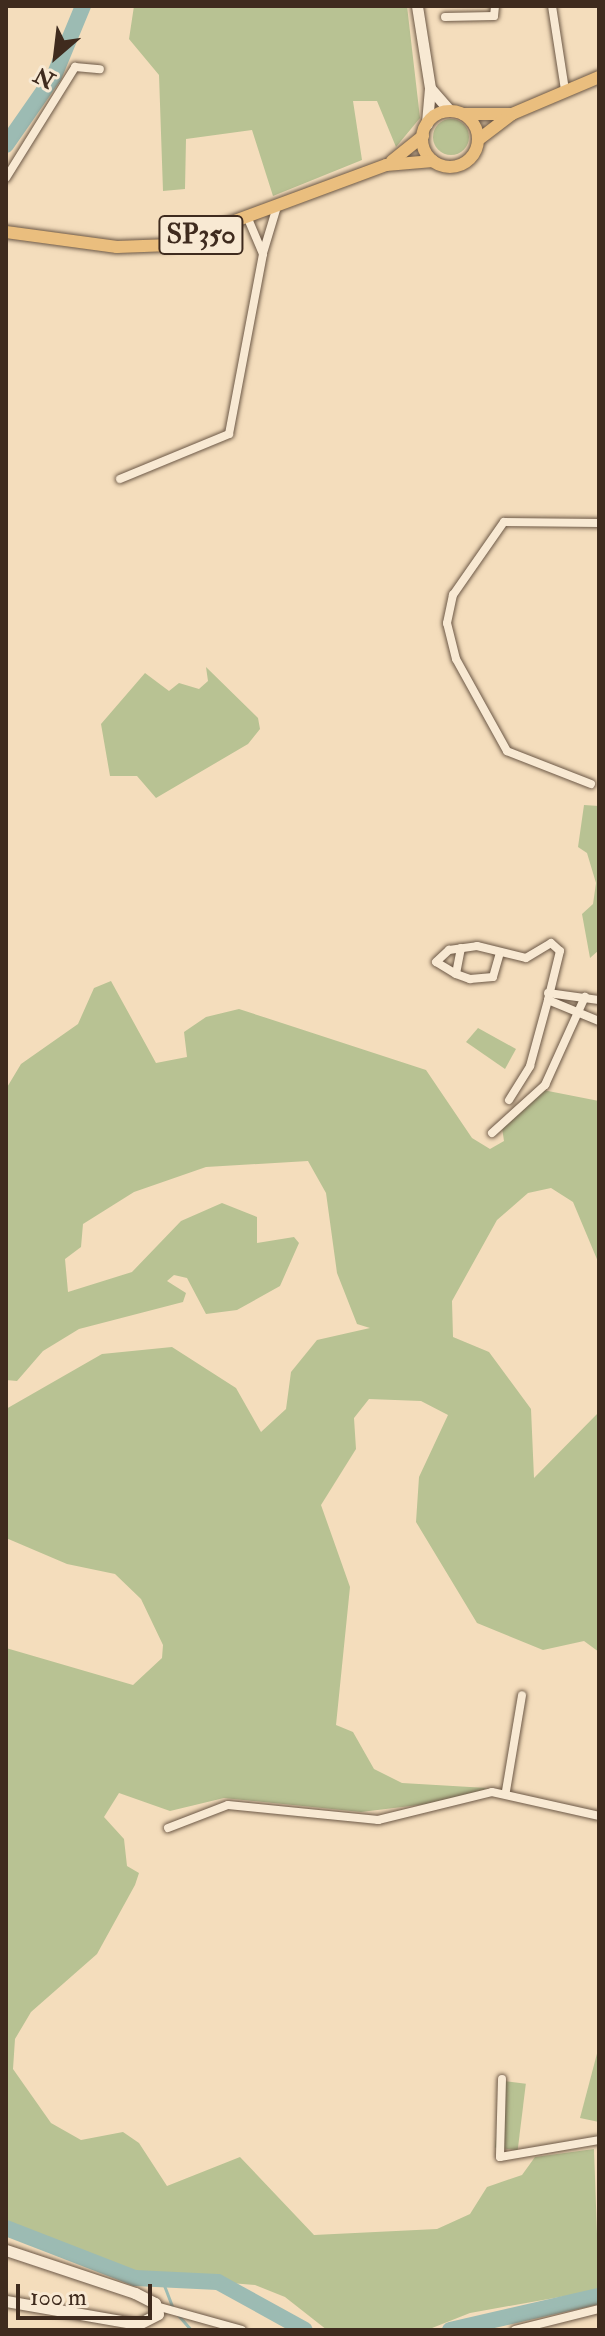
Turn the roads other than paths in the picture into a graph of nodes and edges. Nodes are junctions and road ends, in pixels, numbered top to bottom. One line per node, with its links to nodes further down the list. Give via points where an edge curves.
1 (417, 6): 7 (street)
2 (495, 6): 4 (street, via 494,16)
3 (552, 6): 8 (street)
4 (445, 17)
5 (100, 69): 15 (street, via 75,67)
6 (599, 77): 8 (main road)
7 (430, 88): 9 (street); 11 (street)
8 (565, 90): 10 (main road)
9 (456, 113): 10 (main road); 11 (main road, SP350); 12 (main road)
10 (512, 114): 12 (main road)
11 (425, 130): 13 (main road); 14 (main road, SP350)
12 (478, 140): 13 (main road, SP350, via 458,165)
13 (433, 161): 14 (main road, SP350)
14 (386, 165): 16 (main road, SP350)
15 (6, 178)
16 (276, 210): 17 (main road, SP350); 19 (street)
17 (249, 221): 18 (main road, SP350, via 170,245 117,247); 19 (street)
18 (6, 232)
19 (263, 254): 20 (street, via 229,434)
20 (120, 479)
21 (599, 523): 22 (street, via 504,522 453,595 447,623 456,659 507,751)
22 (591, 784)
23 (461, 948): 24 (street); 25 (street); 25 (street, via 436,962)
24 (500, 952): 25 (street, via 492,978); 26 (street, via 526,958 545,944 558,946)
25 (456, 974)
26 (548, 997): 27 (street); 29 (street); 31 (street, via 530,1066)
27 (585, 997): 28 (street); 29 (street)
28 (599, 1000)
29 (577, 1014): 30 (street); 32 (street, via 539,1093)
30 (599, 1021)
31 (509, 1100)
32 (492, 1133)
33 (522, 1695): 34 (street)
34 (506, 1791): 35 (street); 36 (street, via 378,1820 244,1805 184,1818)
35 (599, 1816)
36 (170, 1833)
37 (502, 2079): 38 (street, via 500,2157)
38 (599, 2140)
39 (6, 2250): 41 (street)
40 (6, 2301): 41 (street, via 138,2324 155,2319)
41 (161, 2308): 43 (street)
42 (599, 2309): 44 (street)
43 (242, 2330)
44 (515, 2330)

